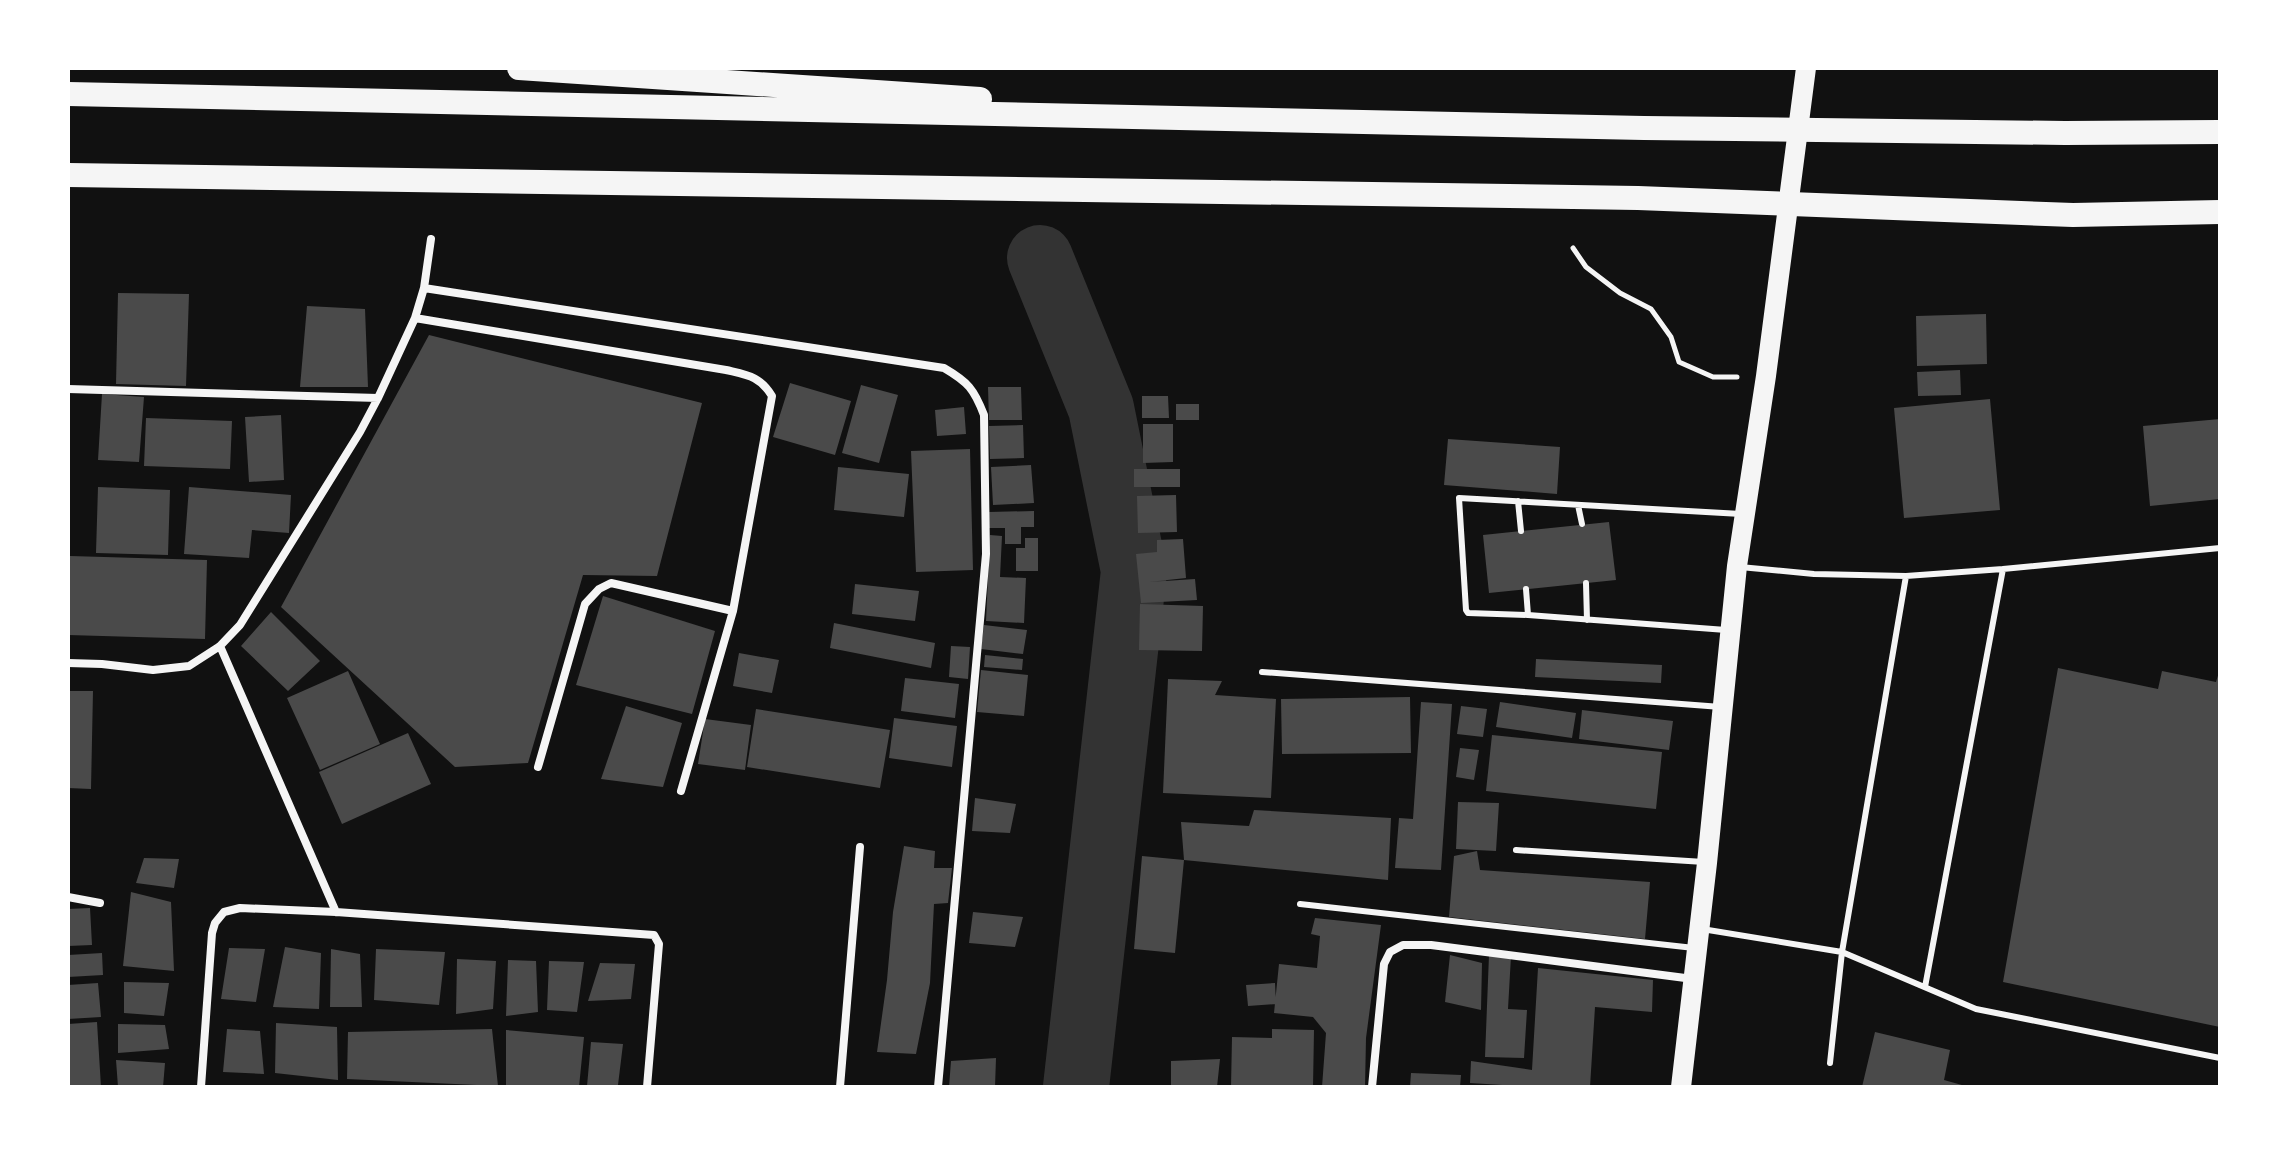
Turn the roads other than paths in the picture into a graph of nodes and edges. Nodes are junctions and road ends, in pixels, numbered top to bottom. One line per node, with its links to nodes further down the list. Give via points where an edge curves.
1 (519, 68): 4 (highway)
2 (1806, 68): 15 (main road)
3 (68, 94): 4 (highway)
4 (1324, 122): 5 (highway)
5 (2220, 132)
6 (68, 175): 7 (highway, via 1638,198 2073,215)
7 (2220, 212)
8 (431, 239): 9 (street)
9 (424, 288): 10 (street); 50 (street, via 944,368 966,381 977,396 984,415 986,554)
10 (415, 318): 12 (street); 24 (street, via 726,370 765,385 772,396)
11 (68, 389): 12 (street)
12 (378, 398): 28 (street, via 266,585)
13 (1518, 501): 14 (lane); 17 (lane); 25 (lane, via 1459,498 1466,610)
14 (1578, 505): 15 (lane); 16 (lane)
15 (1745, 514): 19 (main road)
16 (1582, 524)
17 (1521, 531)
18 (2220, 548): 20 (lane)
19 (1737, 566): 21 (lane); 27 (main road)
20 (2003, 569): 21 (lane); 44 (lane)
21 (1906, 576): 42 (lane)
22 (1586, 583): 26 (lane)
23 (1526, 589): 25 (lane)
24 (733, 611): 32 (street, via 611,583 599,589 585,604); 33 (street)
25 (1528, 615): 26 (lane)
26 (1587, 620): 27 (lane)
27 (1730, 630): 31 (main road)
28 (220, 646): 29 (street, via 189,666 153,670); 40 (street)
29 (68, 663)
30 (1262, 672): 31 (lane)
31 (1722, 707): 36 (main road)
32 (538, 767)
33 (681, 791)
34 (860, 847): 49 (street)
35 (1516, 850): 36 (lane)
36 (1707, 863): 41 (main road)
37 (68, 897): 38 (street)
38 (100, 903)
39 (1300, 904): 41 (lane)
40 (336, 912): 47 (street, via 240,908 224,912 215,923); 48 (street, via 654,935 659,944)
41 (1698, 938): 42 (lane); 43 (main road)
42 (1842, 952): 44 (lane); 46 (lane)
43 (1694, 979): 51 (street, via 1403,945 1390,952 1384,964); 52 (main road)
44 (1925, 987): 45 (lane, via 1976,1009)
45 (2220, 1058)
46 (1830, 1063)
47 (201, 1087)
48 (647, 1087)
49 (840, 1087)
50 (938, 1087)
51 (1372, 1087)
52 (1681, 1087)

